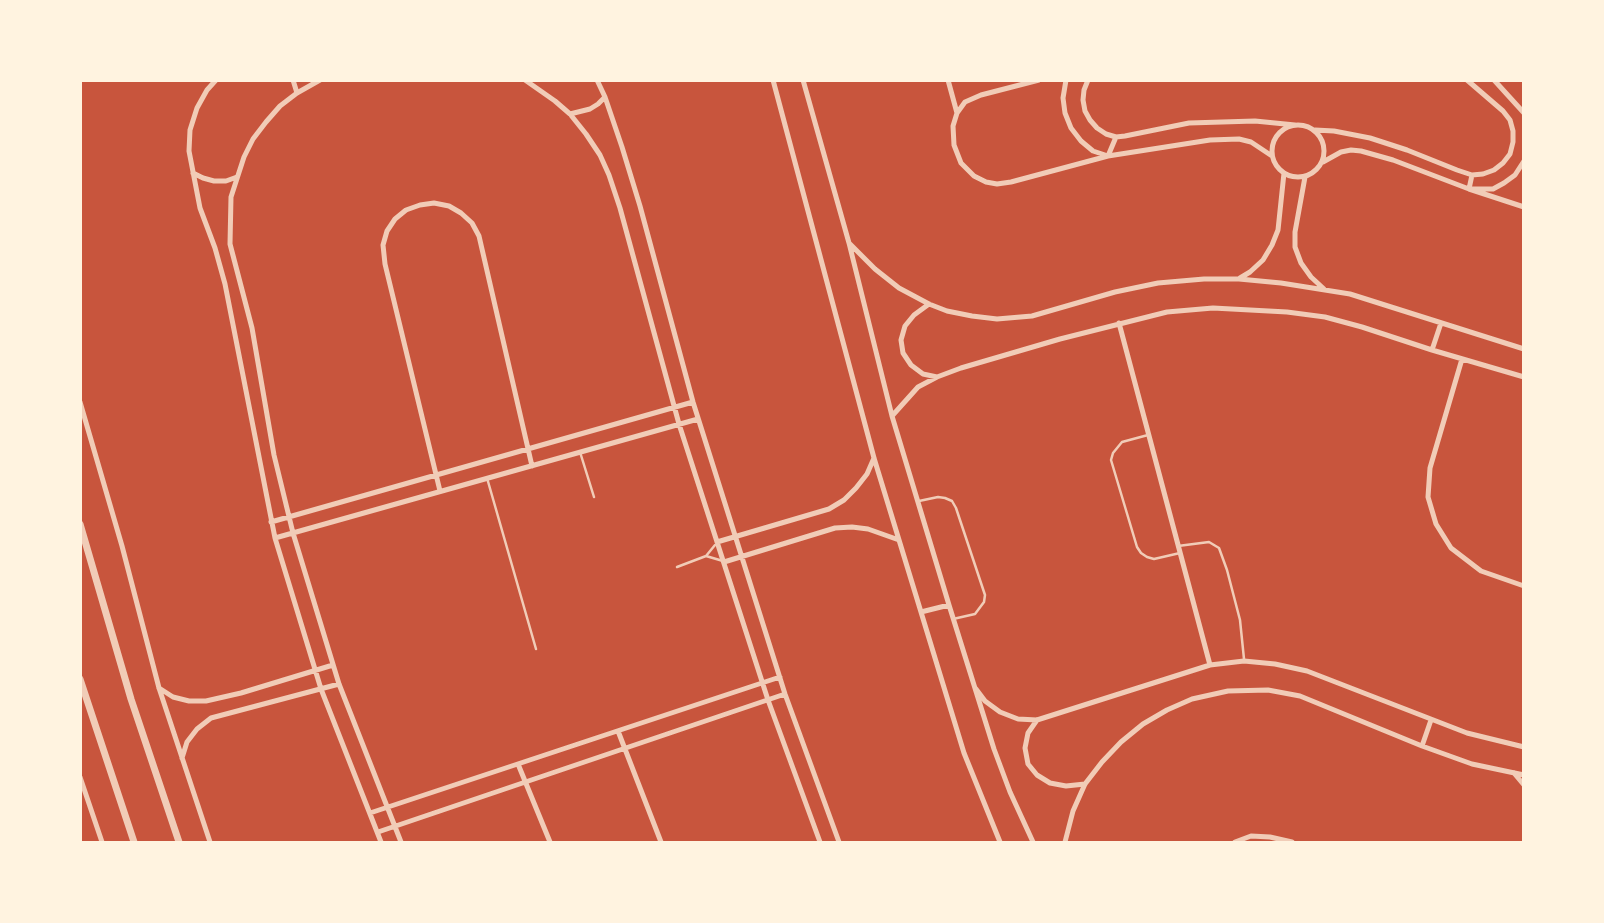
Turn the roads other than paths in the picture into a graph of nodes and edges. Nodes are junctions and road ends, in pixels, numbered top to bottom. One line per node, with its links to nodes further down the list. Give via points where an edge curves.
1 (216, 80): 28 (street, via 197,107 190,130)
2 (293, 80): 14 (street)
3 (320, 80): 14 (street)
4 (525, 80): 20 (street)
5 (597, 80): 15 (street)
6 (773, 80): 55 (street)
7 (803, 80): 35 (street)
8 (948, 80): 18 (street)
9 (1038, 80): 18 (street, via 981,95 965,102)
10 (1066, 80): 24 (street, via 1063,98 1071,128 1093,151)
11 (1088, 80): 23 (street, via 1085,111 1097,128)
12 (1467, 80): 17 (street)
13 (1494, 80): 16 (street)
14 (296, 93): 31 (street, via 254,139)
15 (605, 97): 20 (street, via 590,109); 47 (street, via 644,219)
16 (1514, 101): 17 (street); 19 (street)
17 (1503, 111): 30 (street, via 1513,131 1510,153 1494,170)
18 (957, 113): 24 (street, via 954,145 961,163 986,182 1011,182)
19 (1523, 113)
20 (570, 114): 48 (street, via 610,175)
21 (1295, 125): 22 (street); 23 (street, via 1189,123); 25 (street, via 1276,135)
22 (1315, 130): 27 (street, via 1325,150); 30 (street, via 1370,138)
23 (1116, 137): 24 (street)
24 (1108, 156): 25 (street, via 1240,139)
25 (1272, 156): 29 (street)
26 (1524, 161): 33 (street, via 1515,175 1493,189)
27 (1323, 162): 32 (street); 33 (street, via 1341,152 1361,151)
28 (193, 173): 31 (street, via 214,181); 63 (street, via 225,284)
29 (1284, 173): 32 (street); 36 (street, via 1272,246)
30 (1472, 175): 33 (street)
31 (237, 177): 62 (street, via 231,197 230,244)
32 (1305, 177): 37 (street, via 1295,247 1301,263)
33 (1469, 189): 34 (street)
34 (1524, 207)
35 (849, 243): 38 (street, via 899,288); 49 (street)
36 (1239, 279): 37 (street); 38 (street, via 1158,283 1032,316 997,319)
37 (1324, 289): 40 (street)
38 (929, 304): 44 (street, via 905,326 901,340 911,365)
39 (1119, 323): 42 (street, via 1213,308 1287,312 1325,317); 44 (street); 52 (street)
40 (1441, 323): 41 (street); 42 (street)
41 (1524, 349)
42 (1432, 350): 43 (street)
43 (1462, 359): 45 (street); 76 (street, via 1430,468 1428,497 1436,524 1451,548 1481,571)
44 (937, 377): 49 (street, via 918,387)
45 (1524, 377)
46 (80, 402): 90 (street)
47 (692, 402): 48 (street); 50 (street)
48 (674, 407): 51 (street); 53 (street)
49 (892, 416): 61 (street)
50 (698, 419): 51 (street); 66 (street)
51 (679, 424): 54 (street); 69 (street)
52 (1149, 435): 70 (street); 71 (lane, via 1122,442 1111,460 1141,553 1154,559)
53 (528, 449): 56 (street); 57 (street); 57 (street, via 479,236 472,223 449,206 420,205 395,219 383,245)
54 (580, 452): 56 (street); 60 (lane)
55 (874, 458): 66 (street, via 856,488 829,509); 68 (street)
56 (532, 466): 58 (street)
57 (436, 475): 59 (street); 62 (street)
58 (487, 478): 59 (street); 80 (lane)
59 (440, 491): 65 (street)
60 (594, 497)
61 (918, 501): 77 (street); 79 (lane, via 938,496 952,501 985,595 975,614)
62 (290, 516): 63 (street); 65 (street)
63 (271, 522): 67 (street)
64 (80, 524): 114 (street)
65 (293, 533): 67 (street); 83 (street)
66 (735, 537): 69 (street); 73 (street)
67 (275, 538): 84 (street)
68 (899, 540): 73 (street, via 868,529 835,528); 78 (street)
69 (717, 542): 72 (lane); 74 (street)
70 (1178, 545): 71 (street); 81 (lane, via 1209,542 1219,548 1240,620)
71 (1180, 553): 82 (street)
72 (706, 556): 74 (lane); 75 (lane)
73 (741, 556): 74 (street); 85 (street)
74 (724, 562): 87 (street)
75 (677, 567)
76 (1524, 586)
77 (949, 604): 78 (street); 79 (street)
78 (921, 612): 122 (street, via 964,753)
79 (953, 619): 89 (street)
80 (536, 649)
81 (1244, 661): 82 (street); 95 (street, via 1307,671)
82 (1210, 664): 94 (street)
83 (333, 665): 84 (street); 88 (street)
84 (315, 670): 90 (street, via 206,701 173,697); 91 (street)
85 (780, 677): 87 (street); 92 (street)
86 (80, 679): 113 (street)
87 (763, 683): 93 (street); 96 (street)
88 (339, 684): 91 (street); 108 (street)
89 (974, 685): 94 (street, via 1000,712); 123 (street, via 1002,771)
90 (159, 688): 100 (street)
91 (321, 689): 100 (street, via 211,718 192,735); 109 (street)
92 (785, 694): 93 (street); 121 (street)
93 (768, 700): 99 (street); 120 (street)
94 (1037, 720): 106 (street, via 1026,740 1028,764 1050,783)
95 (1431, 720): 97 (street); 98 (street)
96 (618, 731): 99 (street); 101 (street)
97 (1422, 747): 102 (street); 106 (street, via 1300,696 1268,690 1228,691 1192,699 1143,724 1101,762)
98 (1524, 747)
99 (624, 749): 105 (street); 119 (street)
100 (181, 758): 115 (street)
101 (518, 764): 105 (street); 108 (street)
102 (1514, 773): 103 (street); 107 (street)
103 (1524, 775)
104 (80, 777): 112 (street)
105 (525, 782): 110 (street); 118 (street)
106 (1085, 784): 124 (street)
107 (1524, 785)
108 (387, 808): 109 (street); 110 (street)
109 (370, 813): 111 (street)
110 (396, 826): 111 (street); 117 (street)
111 (377, 832): 116 (street)
112 (102, 842)
113 (134, 842)
114 (179, 842)
115 (210, 842)
116 (381, 842)
117 (401, 842)
118 (550, 842)
119 (661, 842)
120 (820, 842)
121 (839, 842)
122 (1000, 842)
123 (1033, 842)
124 (1065, 842)
125 (1235, 842): 126 (street, via 1251,836)
126 (1292, 842)

